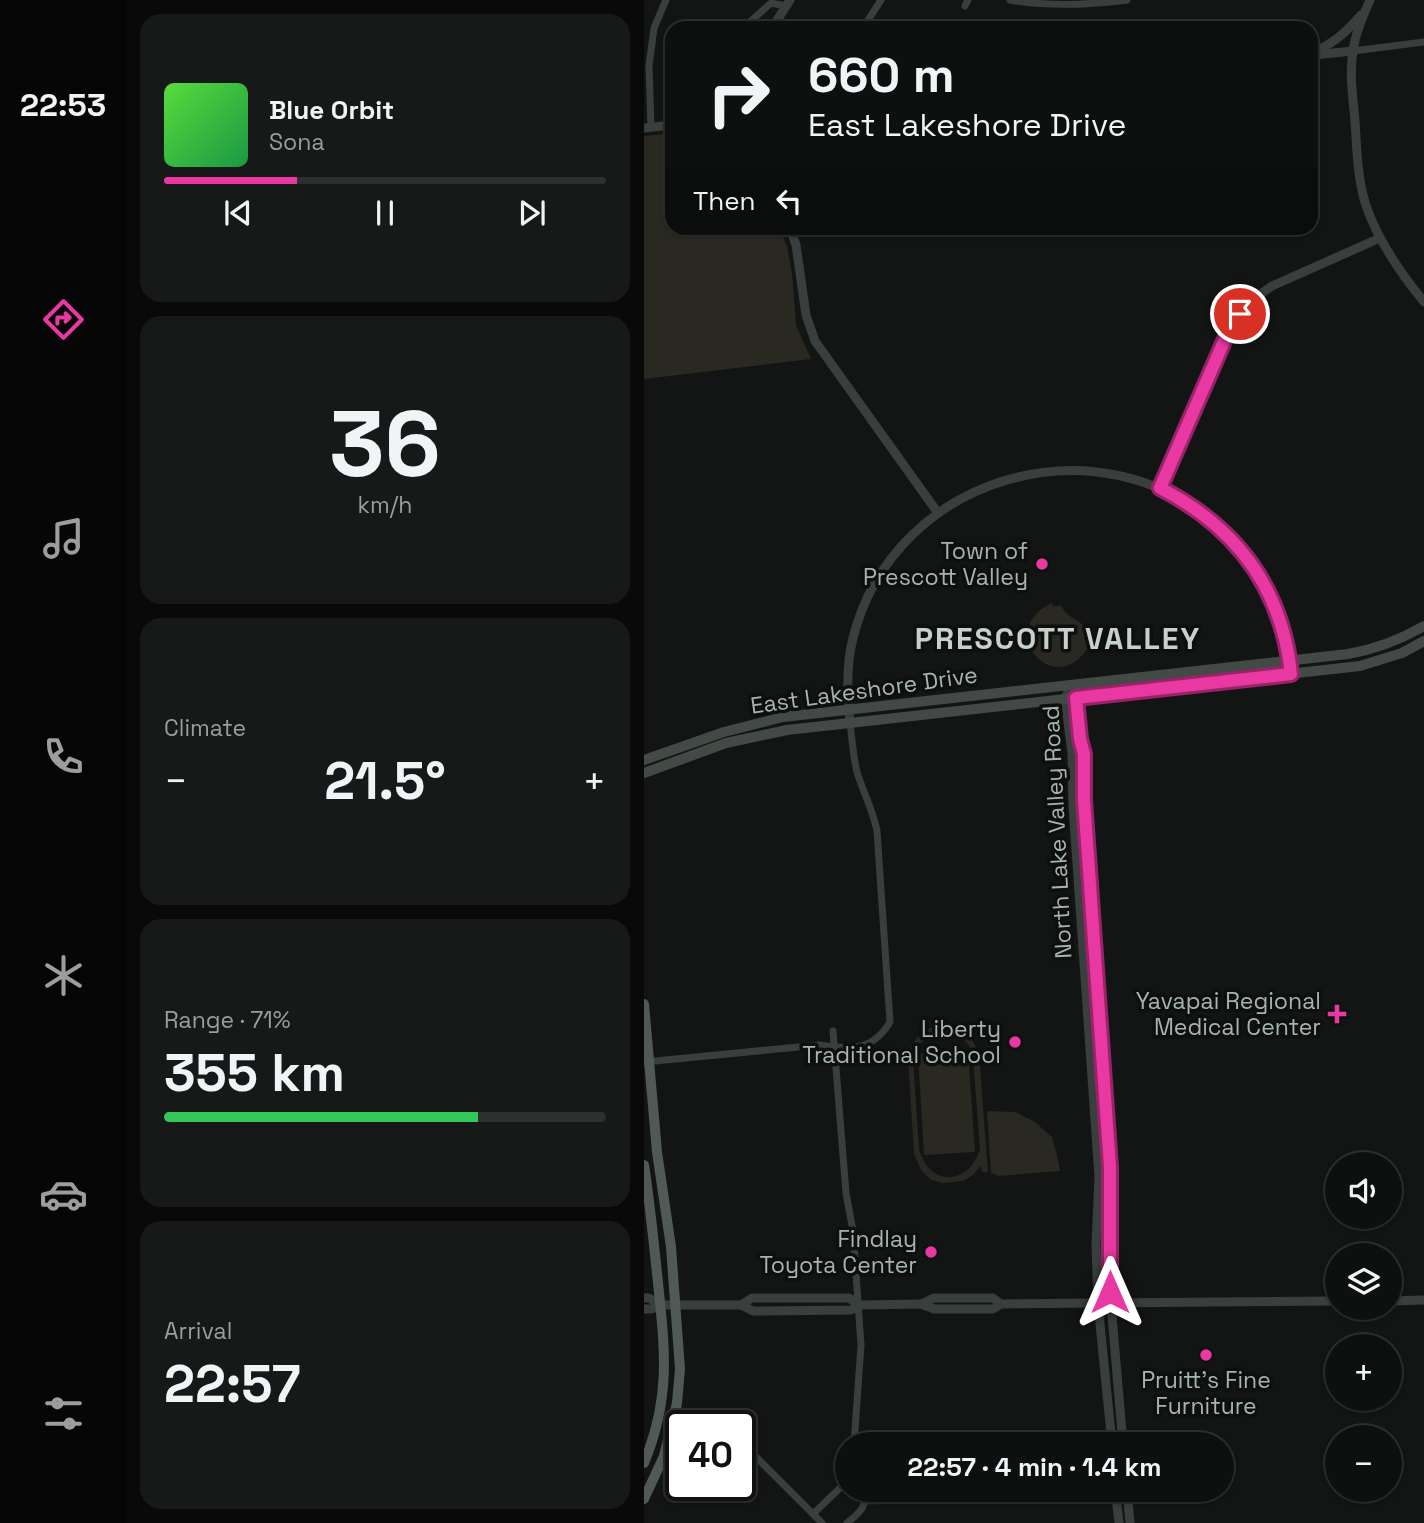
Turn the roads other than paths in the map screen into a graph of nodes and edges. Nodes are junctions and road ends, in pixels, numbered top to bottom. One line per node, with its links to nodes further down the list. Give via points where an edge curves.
1 (666, 0): 15 (street, via 654,28)
2 (881, 0): 10 (street)
3 (1010, 0): 4 (street, via 1074,5)
4 (1127, 0)
5 (1370, 0): 7 (street)
6 (788, 3): 8 (street, via 771,3); 9 (street)
7 (1365, 11): 12 (street, via 1341,36); 13 (street)
8 (751, 21)
9 (776, 21)
10 (868, 21)
11 (1424, 42): 13 (street)
12 (1318, 50)
13 (1353, 51): 14 (street); 17 (street, via 1359,176)
14 (1318, 54)
15 (648, 127)
16 (792, 235): 20 (street, via 806,315 816,341)
17 (1380, 238): 18 (street); 19 (street, via 1272,286 1249,302 1232,323)
18 (1424, 302)
19 (1160, 488): 20 (street, via 1094,471 1036,472 990,485); 23 (street, via 1207,517 1252,565 1279,617)
20 (938, 513): 27 (street, via 899,550 869,594 851,648)
21 (1424, 626): 23 (main road, East Lakeshore Drive, via 1375,649)
22 (1424, 641): 24 (main road, East Lakeshore Drive, via 1360,666)
23 (1289, 660): 24 (street); 25 (main road, East Lakeshore Drive)
24 (1291, 674): 26 (main road, East Lakeshore Drive)
25 (1071, 685): 26 (street, North Lake Valley Road); 27 (main road, East Lakeshore Drive)
26 (1071, 698): 28 (main road, East Lakeshore Drive); 41 (street, North Lake Valley Road, via 1073,806 1099,1177); 42 (street, North Lake Valley Road, via 1084,754 1110,1167)
27 (849, 710): 28 (street); 29 (main road, East Lakeshore Drive, via 783,718)
28 (850, 722): 29 (main road, East Lakeshore Drive); 34 (street, via 853,756 877,831 890,1022 872,1043)
29 (725, 737): 30 (main road, East Lakeshore Drive); 31 (main road, East Lakeshore Drive)
30 (644, 760)
31 (644, 774)
32 (644, 1004): 35 (main road)
33 (833, 1031): 34 (street)
34 (835, 1048): 35 (street, via 819,1045); 45 (street)
35 (646, 1062): 44 (main road)
36 (644, 1165): 43 (main road)
37 (644, 1298): 43 (street)
38 (1402, 1300): 39 (street)
39 (1424, 1300)
40 (1325, 1301): 42 (street)
41 (1098, 1304): 42 (street); 45 (street, via 1001,1304 993,1298 934,1298 921,1304); 49 (street, North Lake Valley Road)
42 (1111, 1304): 50 (street, North Lake Valley Road)
43 (660, 1305): 44 (street); 46 (street); 53 (main road, via 663,1388)
44 (675, 1305): 45 (street, via 741,1305 752,1298 849,1298); 47 (main road, via 680,1369)
45 (859, 1305): 48 (street)
46 (644, 1309)
47 (675, 1410)
48 (855, 1432)
49 (1111, 1432)
50 (1122, 1432)
51 (665, 1452): 55 (main road)
52 (756, 1457): 59 (street)
53 (644, 1463)
54 (835, 1494): 59 (street)
55 (644, 1499)
56 (864, 1502): 61 (street)
57 (1117, 1502): 62 (street)
58 (1128, 1502): 63 (street)
59 (813, 1514): 60 (street)
60 (822, 1523)
61 (848, 1523)
62 (1119, 1523)
63 (1130, 1523)

